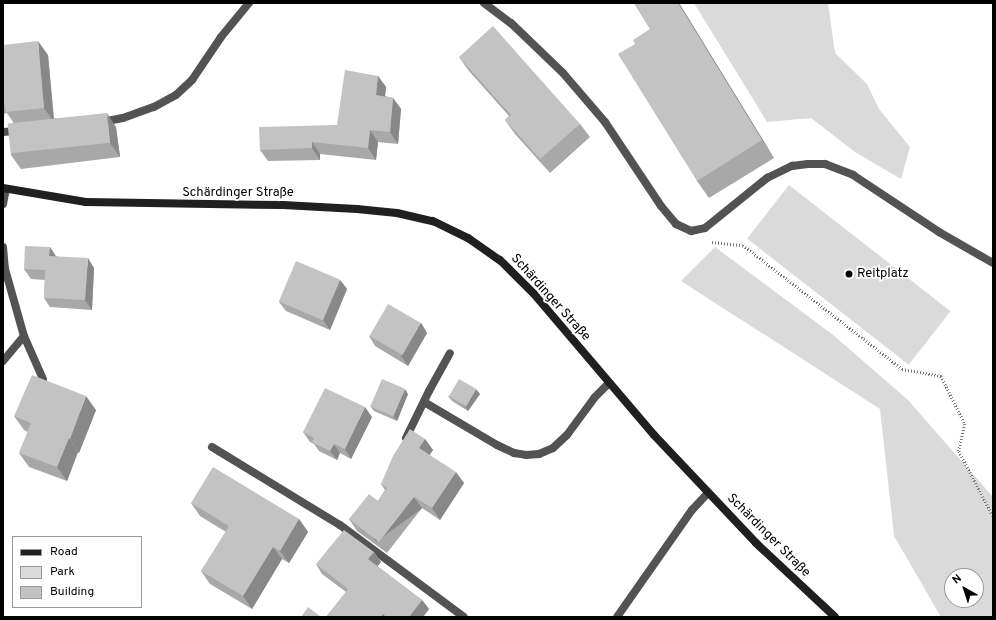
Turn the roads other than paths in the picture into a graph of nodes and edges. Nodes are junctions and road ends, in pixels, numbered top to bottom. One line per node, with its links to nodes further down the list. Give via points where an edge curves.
1 (249, 3): 3 (street, via 221,37 192,80 176,95 154,107)
2 (484, 3): 9 (street, via 511,23 563,73 605,122 661,206 676,224 692,231 705,228 767,178 792,166 825,164 853,175)
3 (95, 124)
4 (27, 130): 5 (street)
5 (3, 132)
6 (4, 189): 7 (street); 14 (main road, Schärdinger Straße, via 86,202 342,208 397,213 433,221 468,238 500,260 534,294)
7 (3, 204)
8 (3, 246): 10 (street, via 5,270)
9 (993, 263)
10 (24, 336): 12 (street); 13 (street)
11 (450, 353): 15 (street)
12 (3, 361)
13 (43, 379)
14 (610, 383): 15 (street, via 594,397 567,435 554,448 526,456 497,446); 18 (main road, Schärdinger Straße)
15 (424, 402): 17 (street)
16 (212, 447): 19 (street, via 340,525)
17 (402, 449)
18 (708, 493): 20 (street, via 692,510); 21 (main road, Schärdinger Straße, via 756,543)
19 (464, 617)
20 (617, 617)
21 (835, 617)

